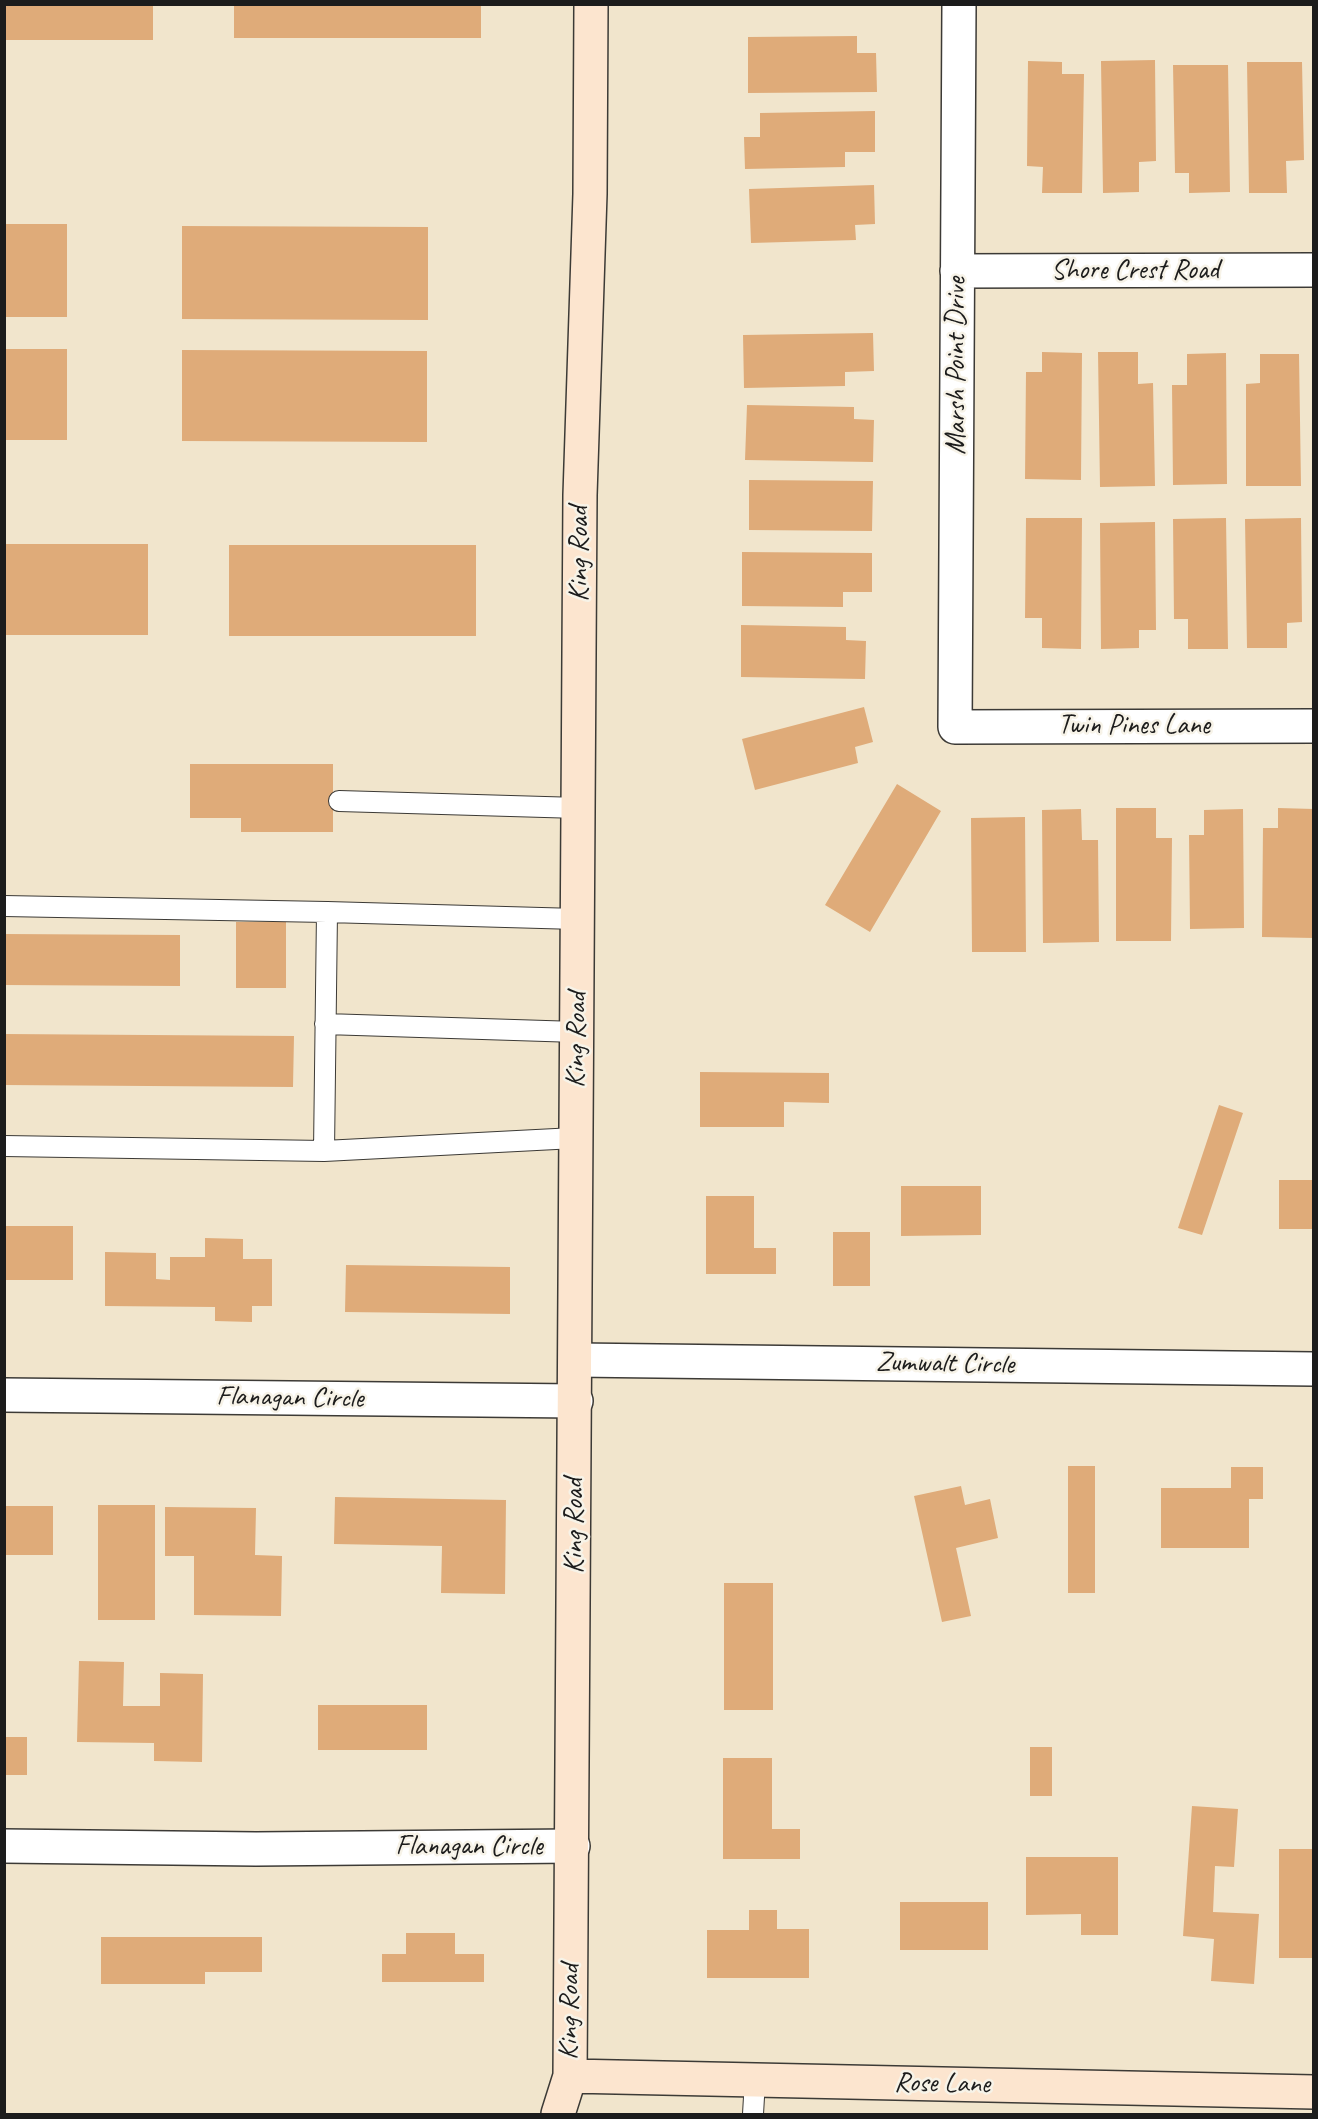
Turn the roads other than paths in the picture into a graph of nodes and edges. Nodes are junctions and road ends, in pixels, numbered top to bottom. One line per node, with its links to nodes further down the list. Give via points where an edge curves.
1 (591, 4): 8 (street, King Road, via 590,194 580,495)
2 (959, 4): 4 (street, Marsh Point Drive)
3 (1314, 270): 4 (street, Shore Crest Road)
4 (957, 271): 6 (street, Marsh Point Drive)
5 (1314, 726): 6 (street, Twin Pines Lane)
6 (955, 727)
7 (339, 801): 8 (lane)
8 (579, 808): 11 (street, King Road)
9 (4, 906): 10 (lane)
10 (327, 912): 11 (lane); 12 (lane)
11 (577, 919): 13 (street, King Road)
12 (325, 1024): 13 (lane); 16 (lane)
13 (577, 1032): 14 (street, King Road)
14 (575, 1138): 16 (lane); 17 (street, King Road)
15 (4, 1146): 16 (lane)
16 (324, 1151)
17 (576, 1360): 18 (street, Zumwalt Circle); 20 (street, King Road)
18 (1314, 1369)
19 (4, 1395): 20 (street, Flanagan Circle)
20 (576, 1401): 22 (street, King Road)
21 (4, 1846): 22 (street, Flanagan Circle)
22 (573, 1846): 23 (street, King Road)
23 (570, 2076): 24 (street, Rose Lane); 26 (street, King Road); 27 (street, King Road)
24 (755, 2080): 25 (street, Rose Lane); 28 (lane)
25 (1314, 2092)
26 (558, 2115)
27 (583, 2115)
28 (753, 2115)

